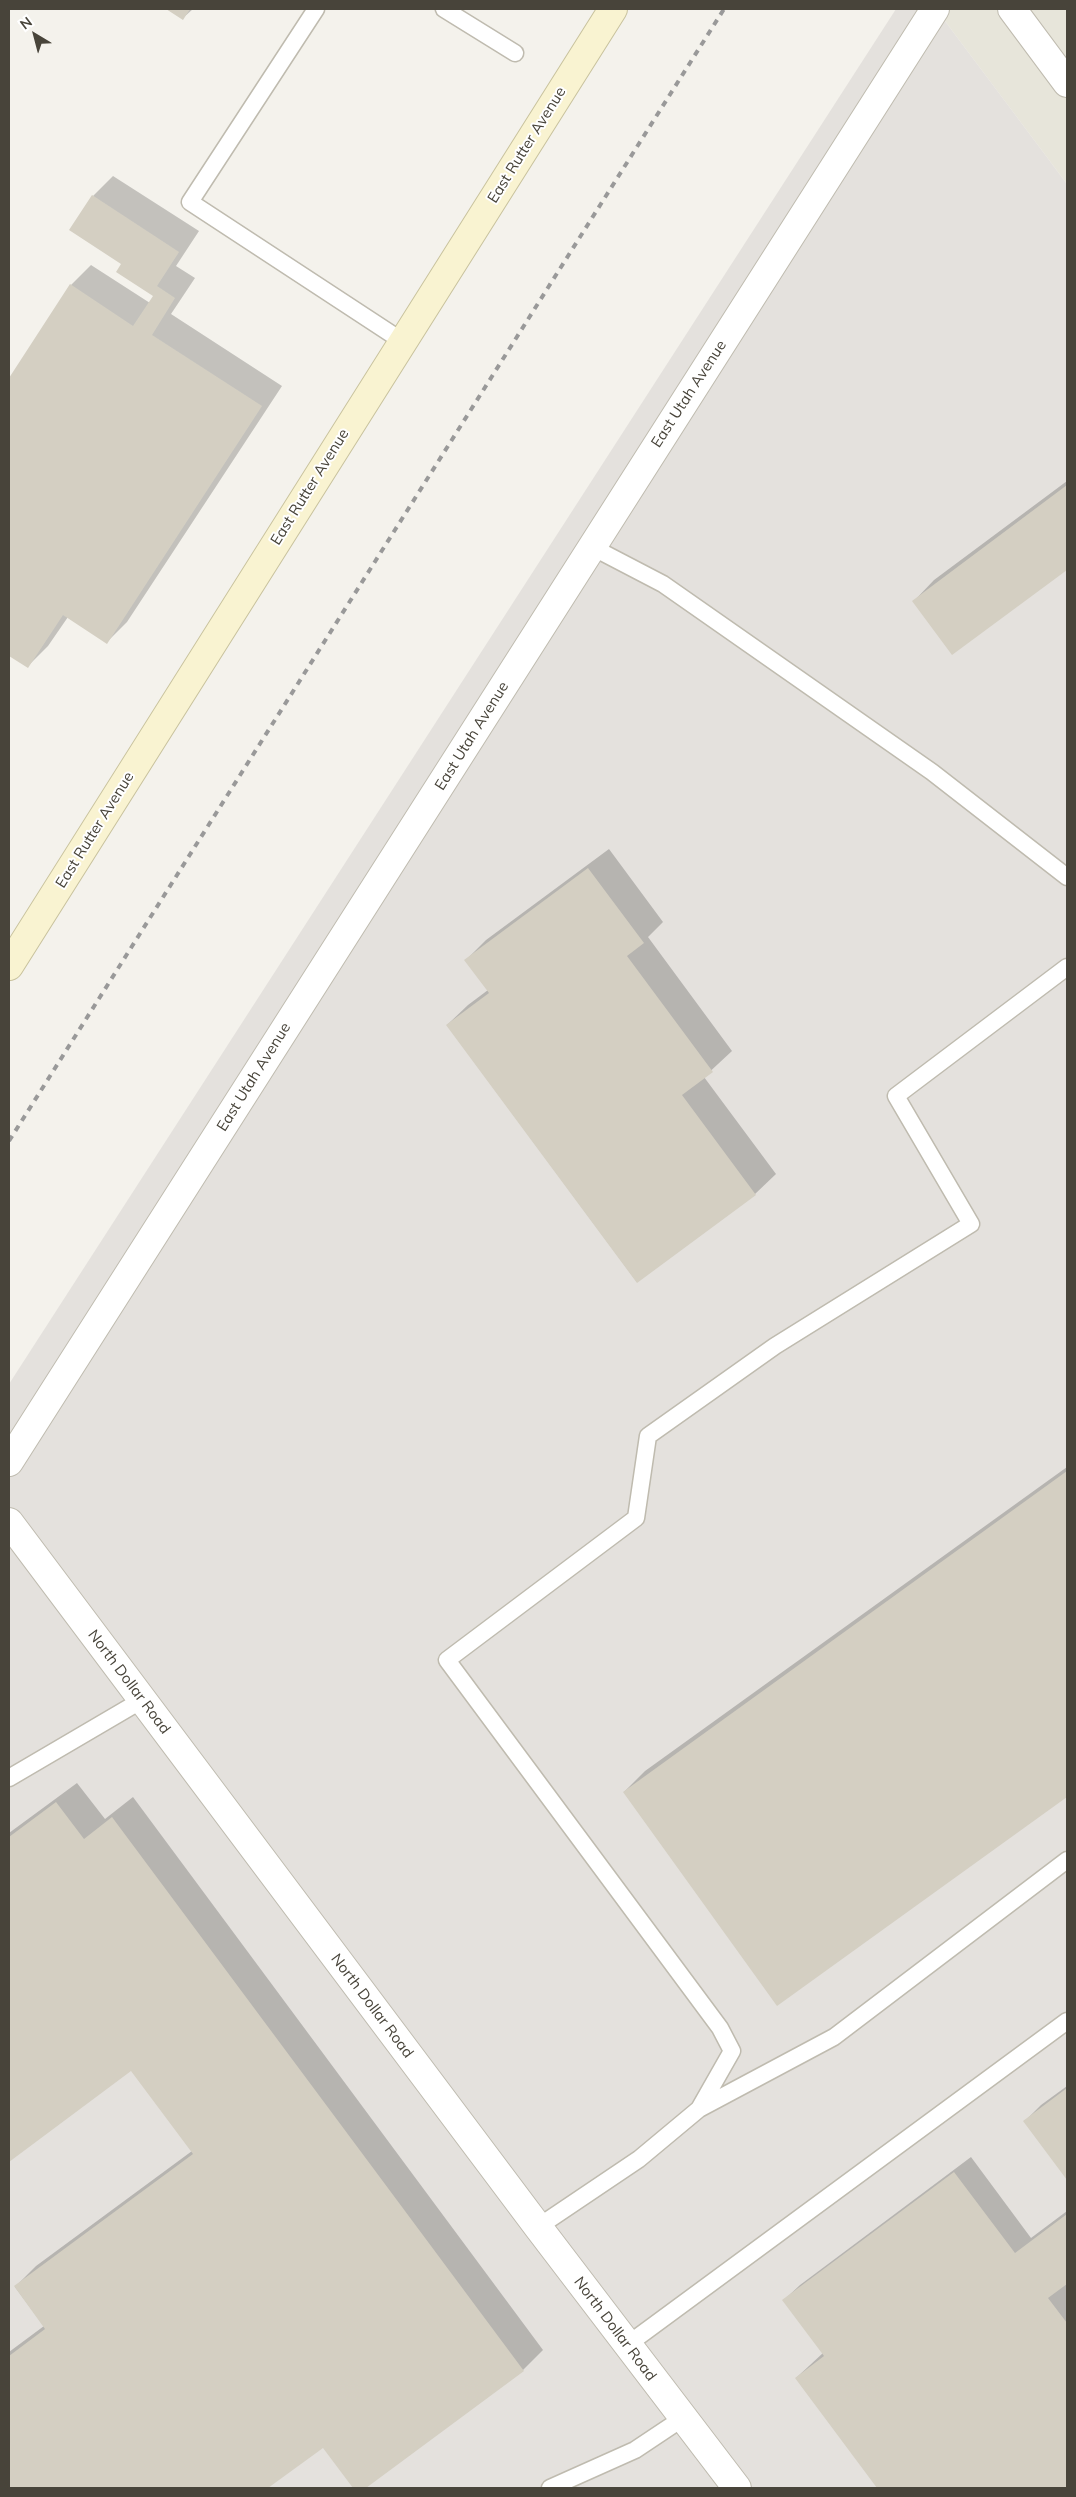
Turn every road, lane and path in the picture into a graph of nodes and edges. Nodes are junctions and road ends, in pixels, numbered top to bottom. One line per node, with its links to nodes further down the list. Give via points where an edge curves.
1 (316, 9): 8 (lane, via 190,202)
2 (444, 9): 6 (lane)
3 (613, 9): 8 (street, East Rutter Avenue)
4 (935, 9): 9 (street, East Utah Avenue)
5 (1012, 9): 7 (street)
6 (514, 53)
7 (1067, 83)
8 (402, 341): 11 (street, East Rutter Avenue)
9 (592, 547): 10 (lane, via 663,584 932,772); 13 (street, East Utah Avenue)
10 (1067, 877)
11 (9, 966)
12 (1067, 967): 19 (lane, via 896,1096 970,1224 776,1346 648,1436 636,1518 447,1660 720,2028 732,2051)
13 (9, 1462)
14 (9, 1522): 15 (street, North Dollar Road)
15 (142, 1700): 16 (lane); 20 (street, North Dollar Road)
16 (9, 1778)
17 (1067, 1860): 19 (lane, via 834,2037)
18 (1067, 2021): 21 (lane)
19 (699, 2109): 20 (lane, via 639,2159)
20 (538, 2227): 21 (street, North Dollar Road)
21 (627, 2345): 22 (street, North Dollar Road)
22 (683, 2418): 23 (lane, via 635,2450); 24 (street, North Dollar Road)
23 (550, 2488)
24 (737, 2488)

